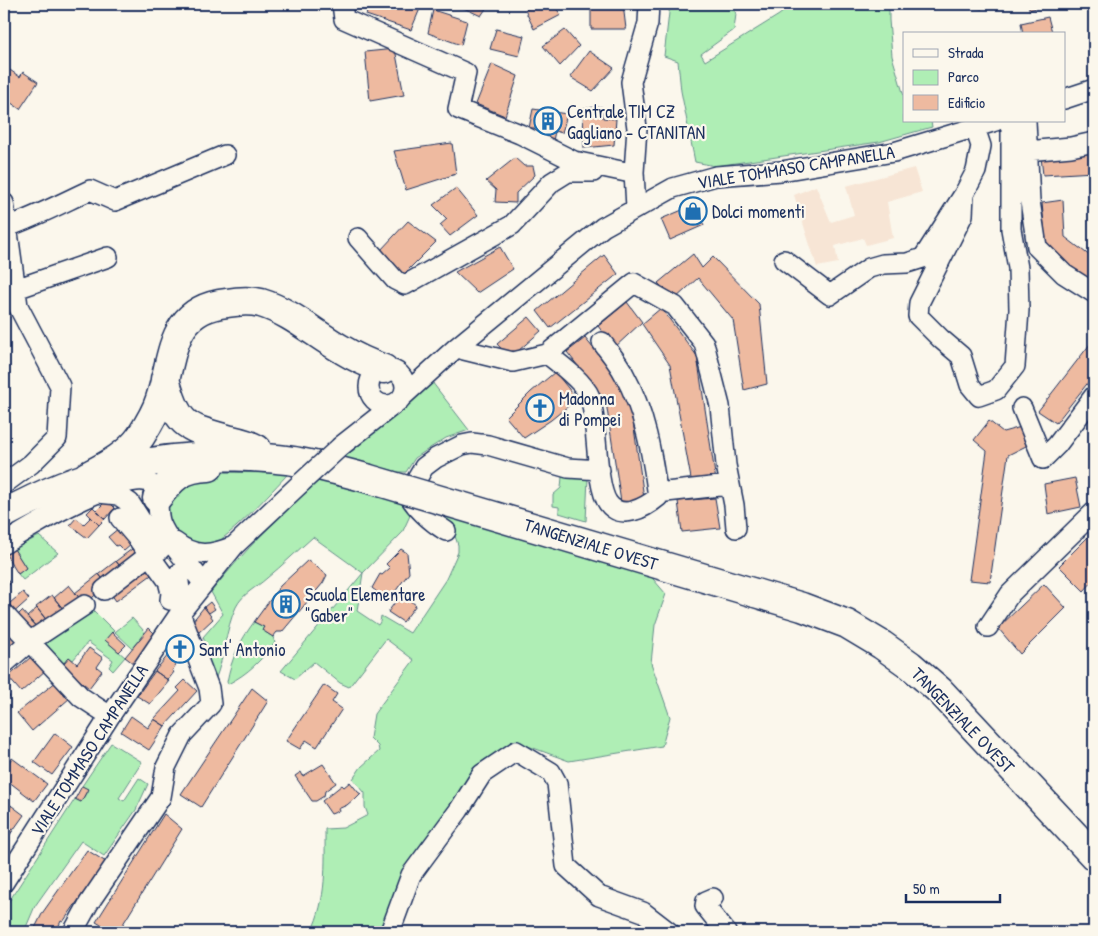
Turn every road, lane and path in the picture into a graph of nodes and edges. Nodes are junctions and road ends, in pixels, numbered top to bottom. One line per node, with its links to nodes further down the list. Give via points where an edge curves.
1 (342, 4): 12 (street, via 344,19 466,73 458,109 520,134 574,161)
2 (649, 4): 12 (street, via 648,23 631,82 636,128)
3 (1094, 89): 4 (street)
4 (1066, 98)
5 (993, 122): 8 (street, VIALE TOMMASO CAMPANELLA)
6 (1011, 122): 13 (street, via 1011,229 1018,268 1019,310 1015,366 996,390 979,396 970,386 961,356 918,316 919,303 963,215)
7 (1026, 122): 10 (street)
8 (975, 128): 13 (street, via 981,146 976,171); 15 (street, VIALE TOMMASO CAMPANELLA, via 894,152 781,170 716,176 674,188)
9 (1094, 142): 10 (street)
10 (1027, 151): 21 (street, via 1037,247 1064,274)
11 (225, 155): 16 (street, via 115,201 90,190)
12 (630, 172): 15 (street); 17 (street, via 568,172 552,182 512,225 405,285 394,280)
13 (964, 194): 19 (street, via 923,258 868,268 830,295)
14 (4, 203): 16 (street)
15 (636, 208): 23 (street, VIALE TOMMASO CAMPANELLA, via 603,227)
16 (7, 227): 20 (street)
17 (358, 238)
18 (108, 256): 20 (street)
19 (784, 260)
20 (16, 289): 34 (street, via 18,306 60,386 56,438 31,464)
21 (1094, 293)
22 (602, 342): 37 (street, via 624,374 644,421)
23 (457, 347): 24 (street, via 513,362); 25 (street, VIALE TOMMASO CAMPANELLA)
24 (547, 354): 33 (street, via 570,372 589,396); 36 (street, via 634,283 675,306 704,343 720,406)
25 (441, 362): 27 (street, VIALE TOMMASO CAMPANELLA); 29 (street, VIALE TOMMASO CAMPANELLA)
26 (165, 379): 27 (highway, via 178,332 186,323 201,309 247,301 261,303 294,319 343,351 362,372); 32 (highway, via 174,407 184,422 207,433 251,445); 35 (highway, via 160,401 139,438)
27 (379, 379): 29 (street, via 400,375 404,385); 29 (street, via 375,401 392,404); 31 (street, VIALE TOMMASO CAMPANELLA, via 366,409)
28 (1094, 396): 30 (street, via 1043,459)
29 (400, 399): 31 (street, VIALE TOMMASO CAMPANELLA)
30 (1022, 408)
31 (341, 446): 45 (street, VIALE TOMMASO CAMPANELLA, bridge)
32 (276, 458): 35 (highway, TANGENZIALE OVEST, via 177,458 128,465); 38 (highway, via 236,467 185,470); 58 (highway, TANGENZIALE OVEST, bridge, via 366,478 830,617 889,650 940,691)
33 (600, 470): 37 (street, via 607,502 616,511 628,512 646,507 658,497); 42 (street, via 568,468 488,445 462,445 424,468 408,494 432,523)
34 (4, 484)
35 (92, 485): 38 (street); 38 (street, via 112,487 142,480 151,484); 40 (highway, TANGENZIALE OVEST, via 59,487); 44 (street, via 67,507)
36 (730, 485): 37 (street); 41 (street)
37 (658, 493)
38 (137, 507): 43 (street, via 158,516); 46 (street); 47 (street, via 155,544)
39 (1094, 512): 53 (street, via 1010,594)
40 (4, 514)
41 (736, 528)
42 (446, 531)
43 (167, 535): 45 (street, via 185,550 195,553 208,554); 48 (street)
44 (4, 544)
45 (234, 546): 48 (street, VIALE TOMMASO CAMPANELLA)
46 (149, 555): 49 (street); 55 (street, via 168,581 171,593 167,616)
47 (178, 574): 48 (street); 51 (street)
48 (198, 589): 51 (street, VIALE TOMMASO CAMPANELLA)
49 (104, 590)
50 (85, 605): 54 (street)
51 (180, 613): 55 (street, VIALE TOMMASO CAMPANELLA); 61 (street, via 208,688 210,704 182,735 166,767 161,796)
52 (4, 614): 54 (street)
53 (988, 626)
54 (29, 642): 56 (street); 57 (street, via 81,697)
55 (152, 653): 57 (street, VIALE TOMMASO CAMPANELLA)
56 (4, 664)
57 (110, 716): 59 (street, VIALE TOMMASO CAMPANELLA)
58 (1094, 856)
59 (4, 882)
60 (713, 898): 64 (street, via 706,901 705,906)
61 (73, 932)
62 (390, 932): 63 (street, via 412,875 482,774 516,750 551,772 557,784 566,866 599,896 643,912)
63 (670, 932)
64 (726, 932)

